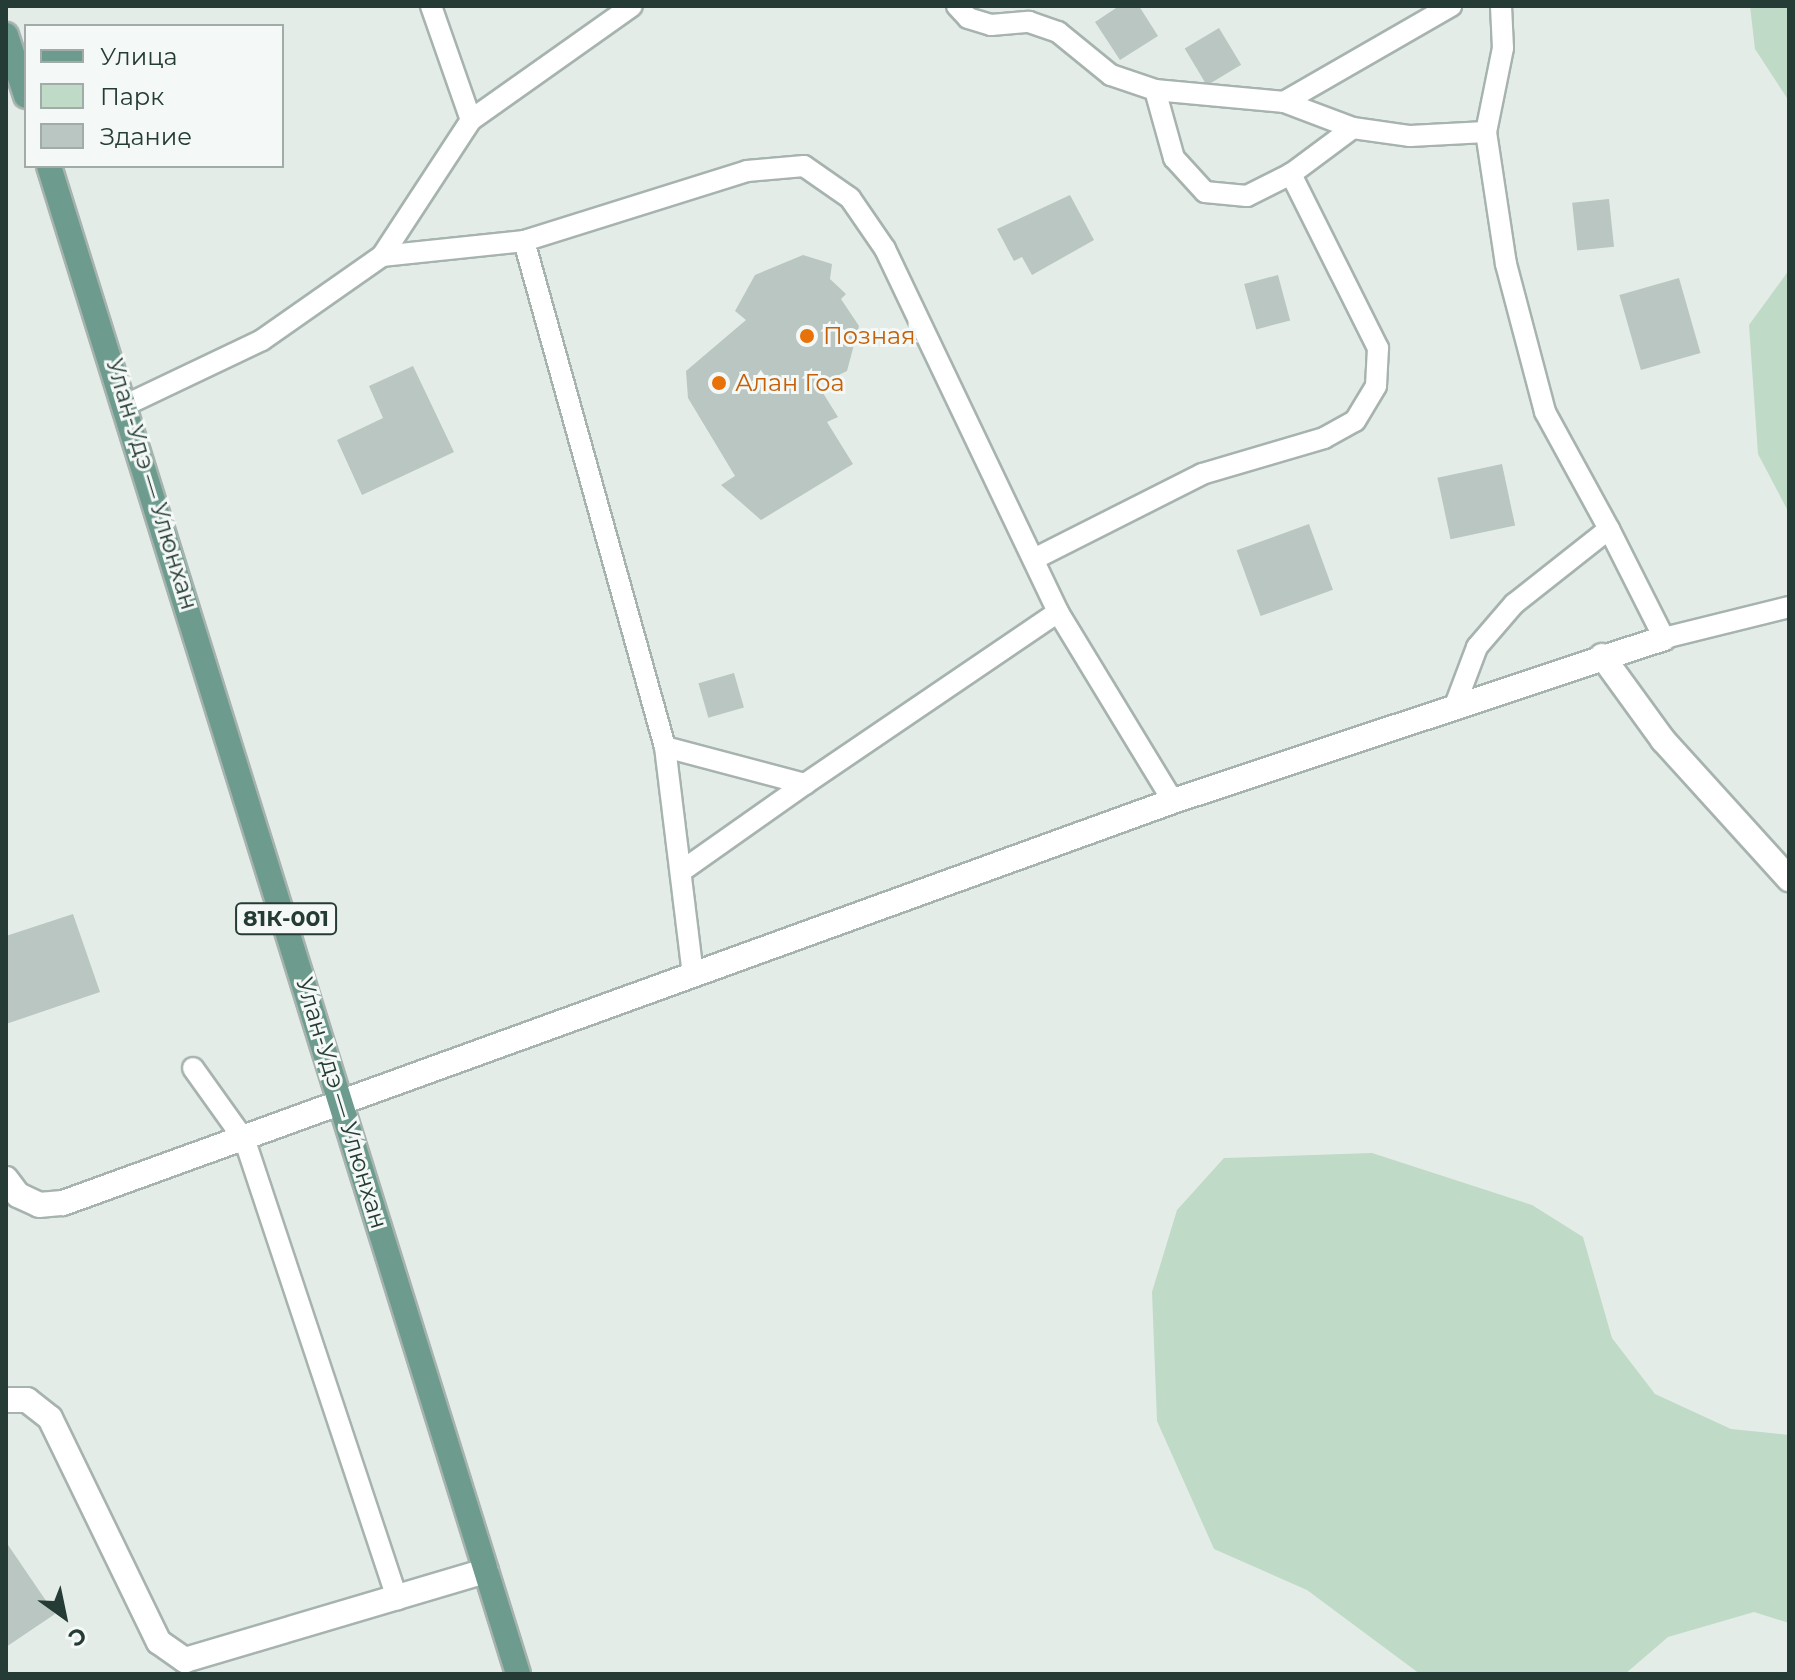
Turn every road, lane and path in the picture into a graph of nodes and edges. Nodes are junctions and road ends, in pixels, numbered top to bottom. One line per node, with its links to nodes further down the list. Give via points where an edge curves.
1 (431, 6): 10 (lane)
2 (632, 6): 10 (lane)
3 (957, 6): 8 (lane, via 968,18 991,25 1029,22 1058,32 1111,75)
4 (1451, 6): 9 (lane)
5 (1501, 6): 12 (lane, via 1503,48)
6 (6, 35): 7 (main road)
7 (24, 90)
8 (1155, 90): 9 (lane); 14 (lane, via 1174,158 1205,192 1247,196)
9 (1284, 102): 11 (lane)
10 (471, 120): 16 (lane)
11 (1353, 128): 12 (lane, via 1410,136); 14 (lane)
12 (1486, 132): 18 (lane, via 1506,264 1545,412)
13 (50, 168): 17 (main road, Улан-Удэ — Улюнхан / 81К-001)
14 (1291, 174): 19 (lane, via 1378,348 1376,386 1355,421 1324,438 1202,474)
15 (524, 241): 16 (lane); 19 (lane, via 747,171 804,166 850,198 885,249); 25 (lane)
16 (382, 256): 17 (lane, via 262,340)
17 (128, 404): 32 (main road, Улан-Удэ — Улюнхан / 81К-001)
18 (1609, 529): 22 (lane); 24 (lane, via 1514,604 1477,647)
19 (1034, 559): 21 (lane)
20 (1789, 607): 22 (lane)
21 (1058, 612): 26 (lane); 27 (lane)
22 (1664, 638): 23 (street)
23 (1602, 656): 24 (street); 29 (street, via 1663,740)
24 (1454, 708): 27 (street)
25 (665, 747): 26 (lane); 28 (lane)
26 (805, 784): 28 (lane)
27 (1173, 801): 30 (street)
28 (683, 870): 30 (lane)
29 (1789, 879)
30 (693, 974): 32 (street)
31 (193, 1068): 33 (lane)
32 (342, 1101): 33 (street); 36 (main road, Улан-Удэ — Улюнхан / 81К-001)
33 (245, 1141): 34 (street, via 63,1203 39,1205 18,1195); 37 (lane)
34 (6, 1179)
35 (6, 1400): 37 (street, via 27,1400 50,1418 170,1654 201,1659)
36 (486, 1571): 37 (street); 38 (main road, Улан-Удэ — Улюнхан / 81К-001)
37 (397, 1599)
38 (518, 1674)

